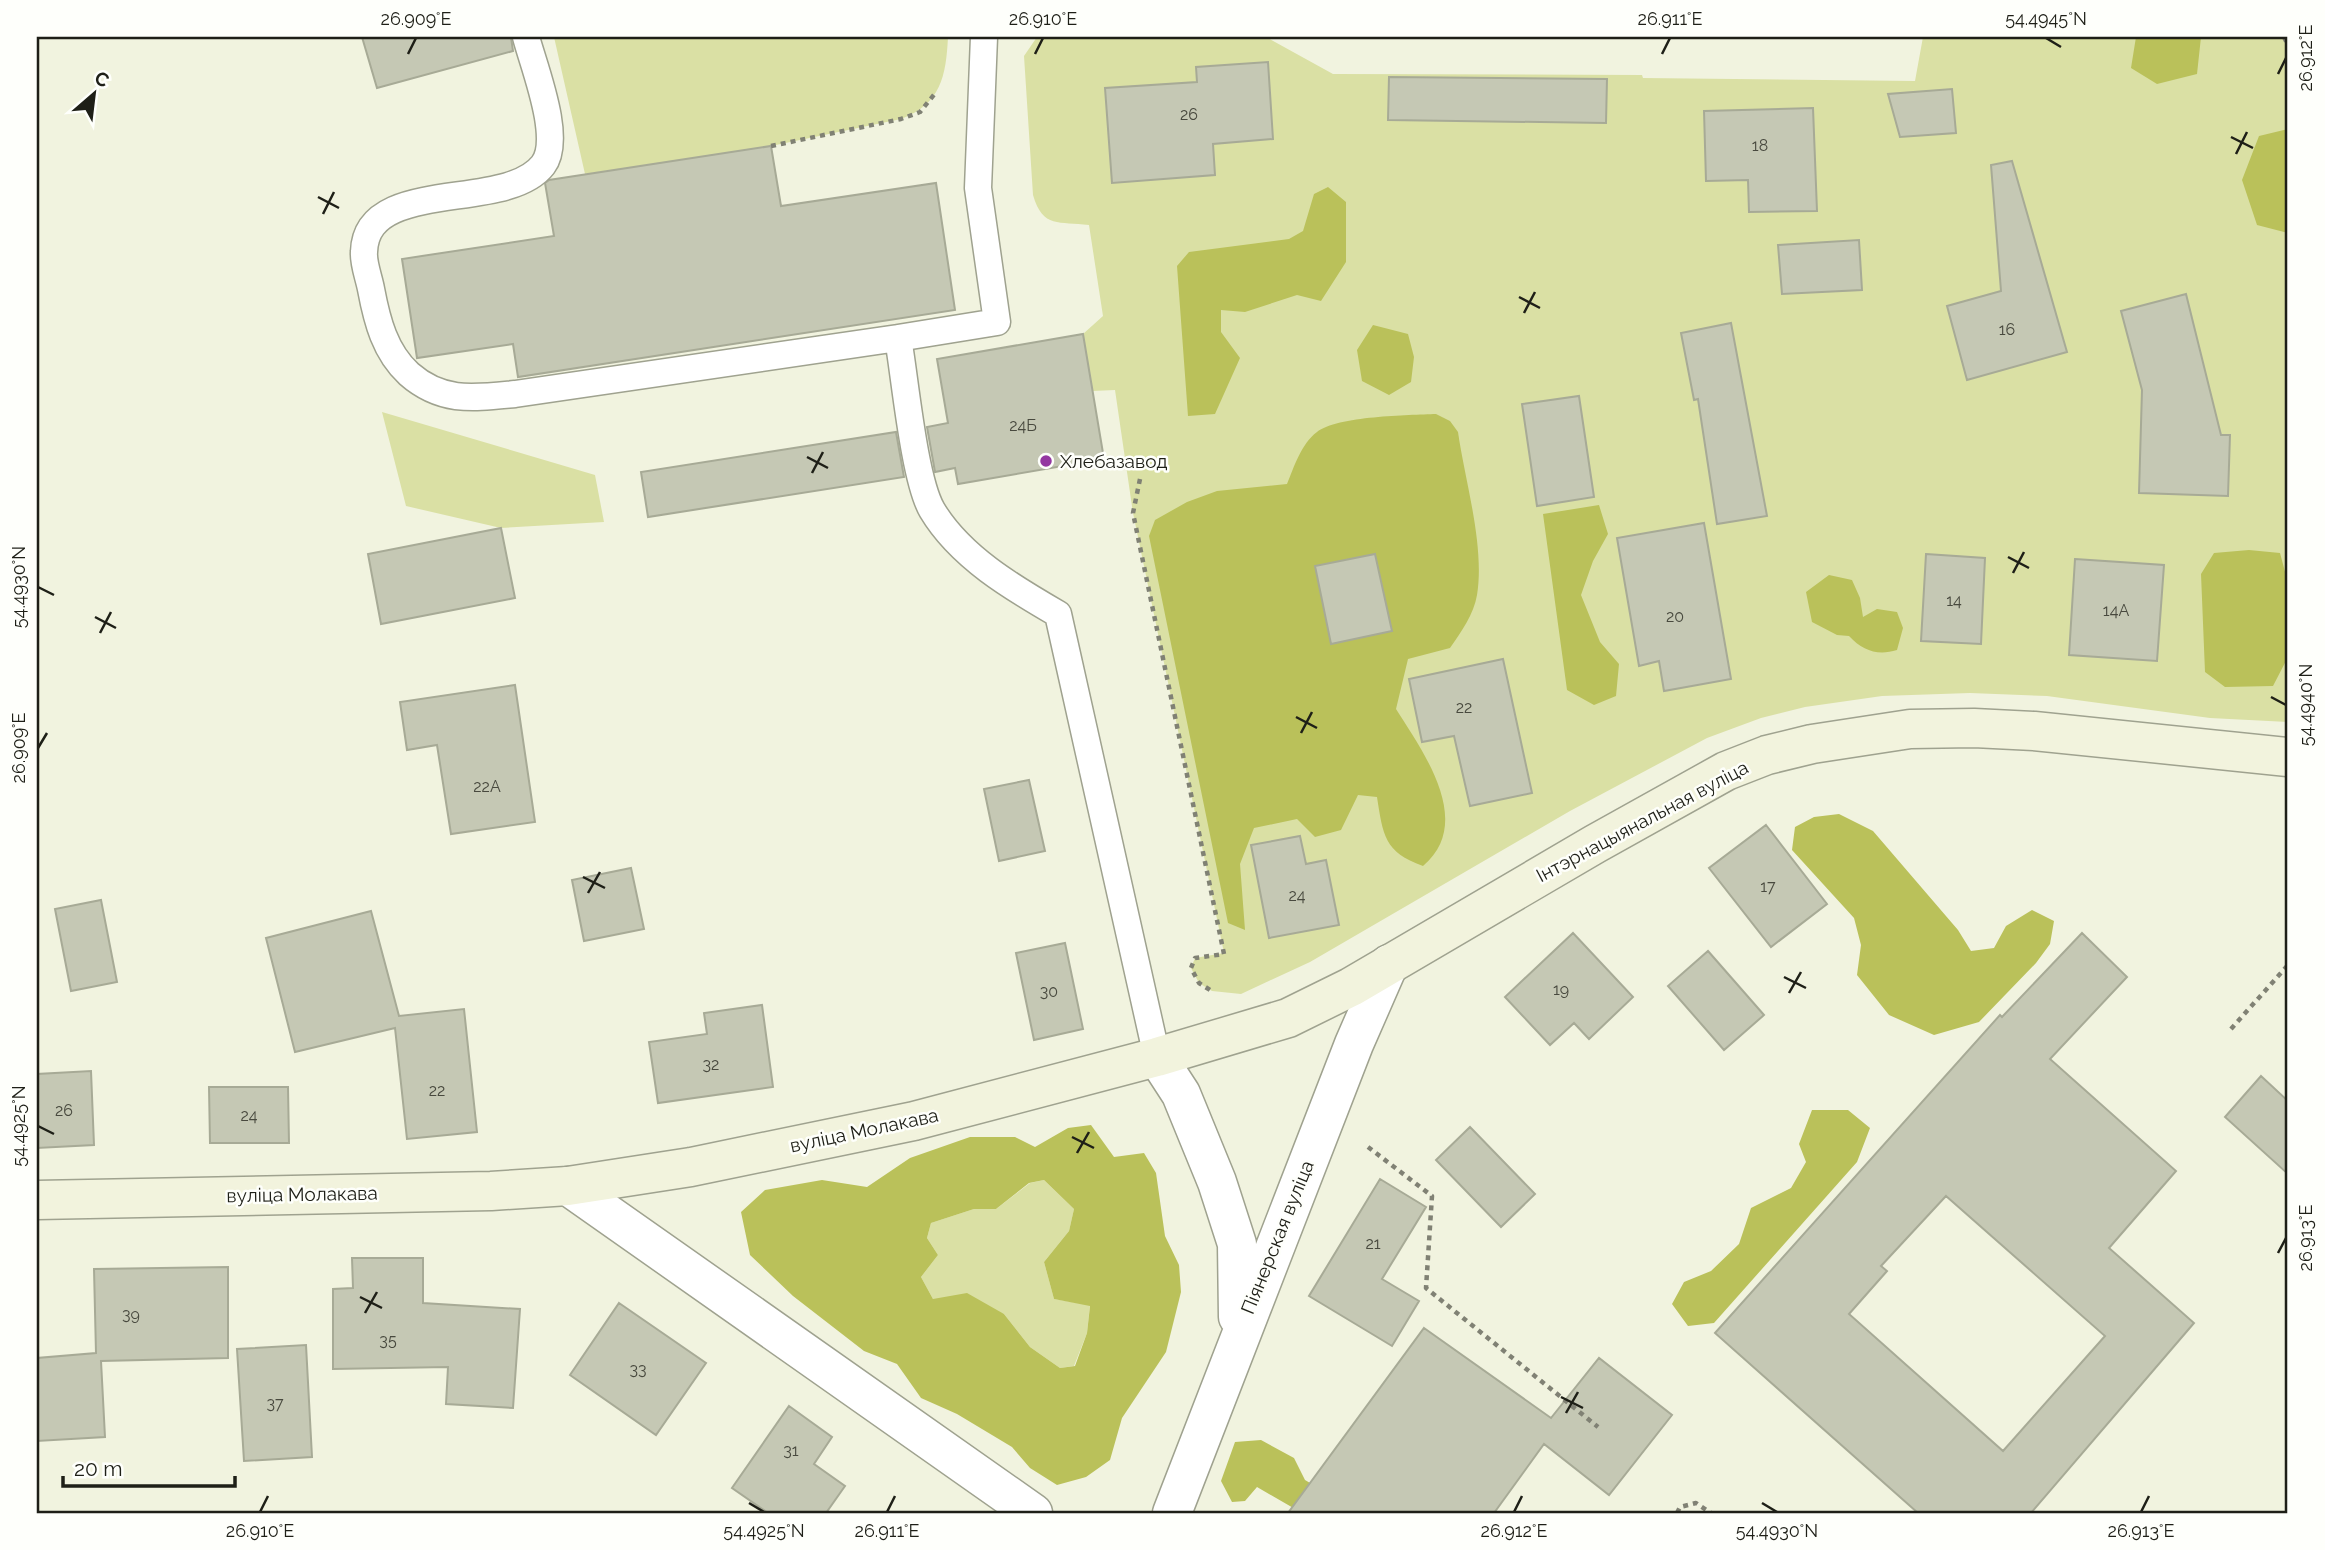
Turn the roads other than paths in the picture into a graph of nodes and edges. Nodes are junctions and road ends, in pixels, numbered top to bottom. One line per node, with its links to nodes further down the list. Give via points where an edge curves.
1 (526, 37): 3 (lane, via 551,134 544,164 522,184 398,207 373,223 363,251 378,325 397,363 426,389 469,399)
2 (984, 37): 3 (lane, via 978,188 997,322)
3 (898, 338): 6 (lane, via 921,475 932,509 969,553 1014,589 1058,614)
4 (2288, 757): 5 (main road, Інтэрнацыянальная вуліца, via 1974,728 1910,729 1812,744 1726,771)
5 (1389, 964): 6 (main road, Інтэрнацыянальная вуліца, via 1288,1018); 9 (street, Піянерская вуліца)
6 (1157, 1057): 7 (main road, вуліца Молакава, via 914,1121 691,1167); 9 (street, via 1181,1094 1237,1244)
7 (568, 1186): 8 (main road, вуліца Молакава); 10 (street)
8 (37, 1200)
9 (1238, 1337): 11 (street, Піянерская вуліца)
10 (1033, 1513)
11 (1172, 1513)

